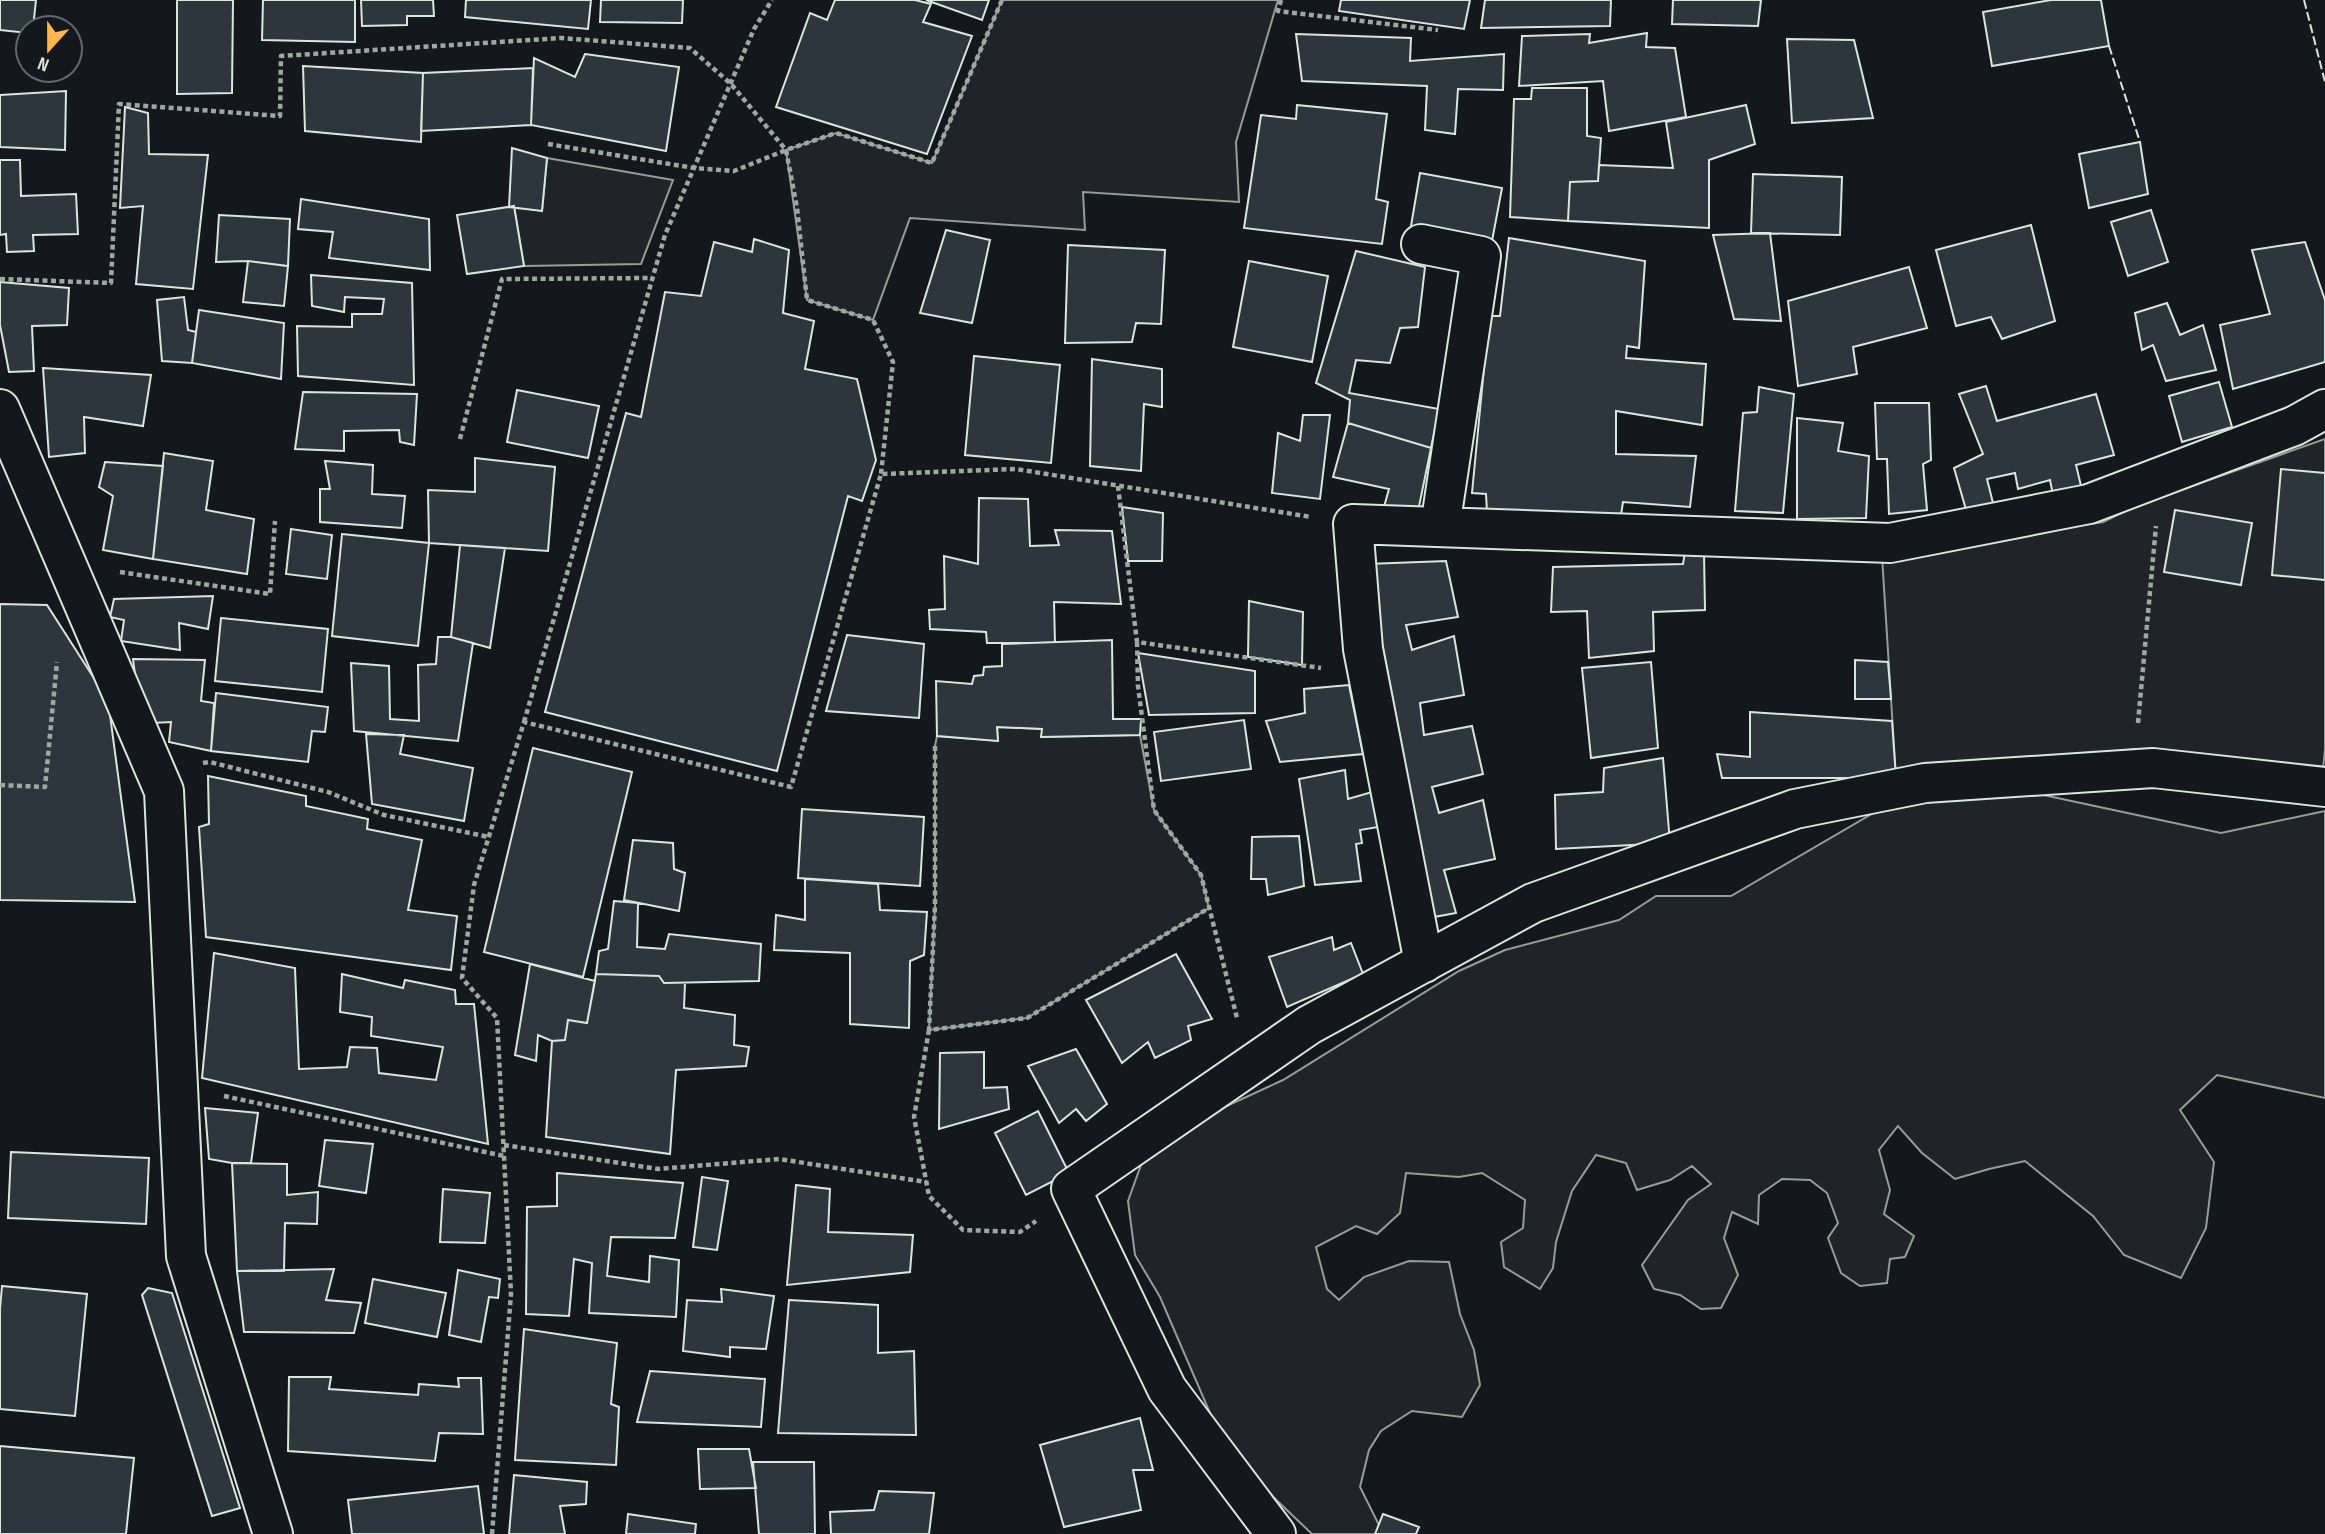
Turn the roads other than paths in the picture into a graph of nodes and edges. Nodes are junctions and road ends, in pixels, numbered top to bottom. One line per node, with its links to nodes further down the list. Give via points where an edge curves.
1 (1421, 244): 4 (street, via 1481,256)
2 (2325, 409): 4 (street, via 2294,426 2089,504 1890,543)
3 (3, 424): 7 (street, via 164,791 186,1256)
4 (1440, 527): 6 (street, via 1353,524 1367,675)
5 (2325, 787): 6 (street, via 2153,768 1925,783 1795,808 1534,903)
6 (1424, 963): 8 (street, via 1309,1025 1071,1188 1167,1389)
7 (273, 1534)
8 (1276, 1534)

